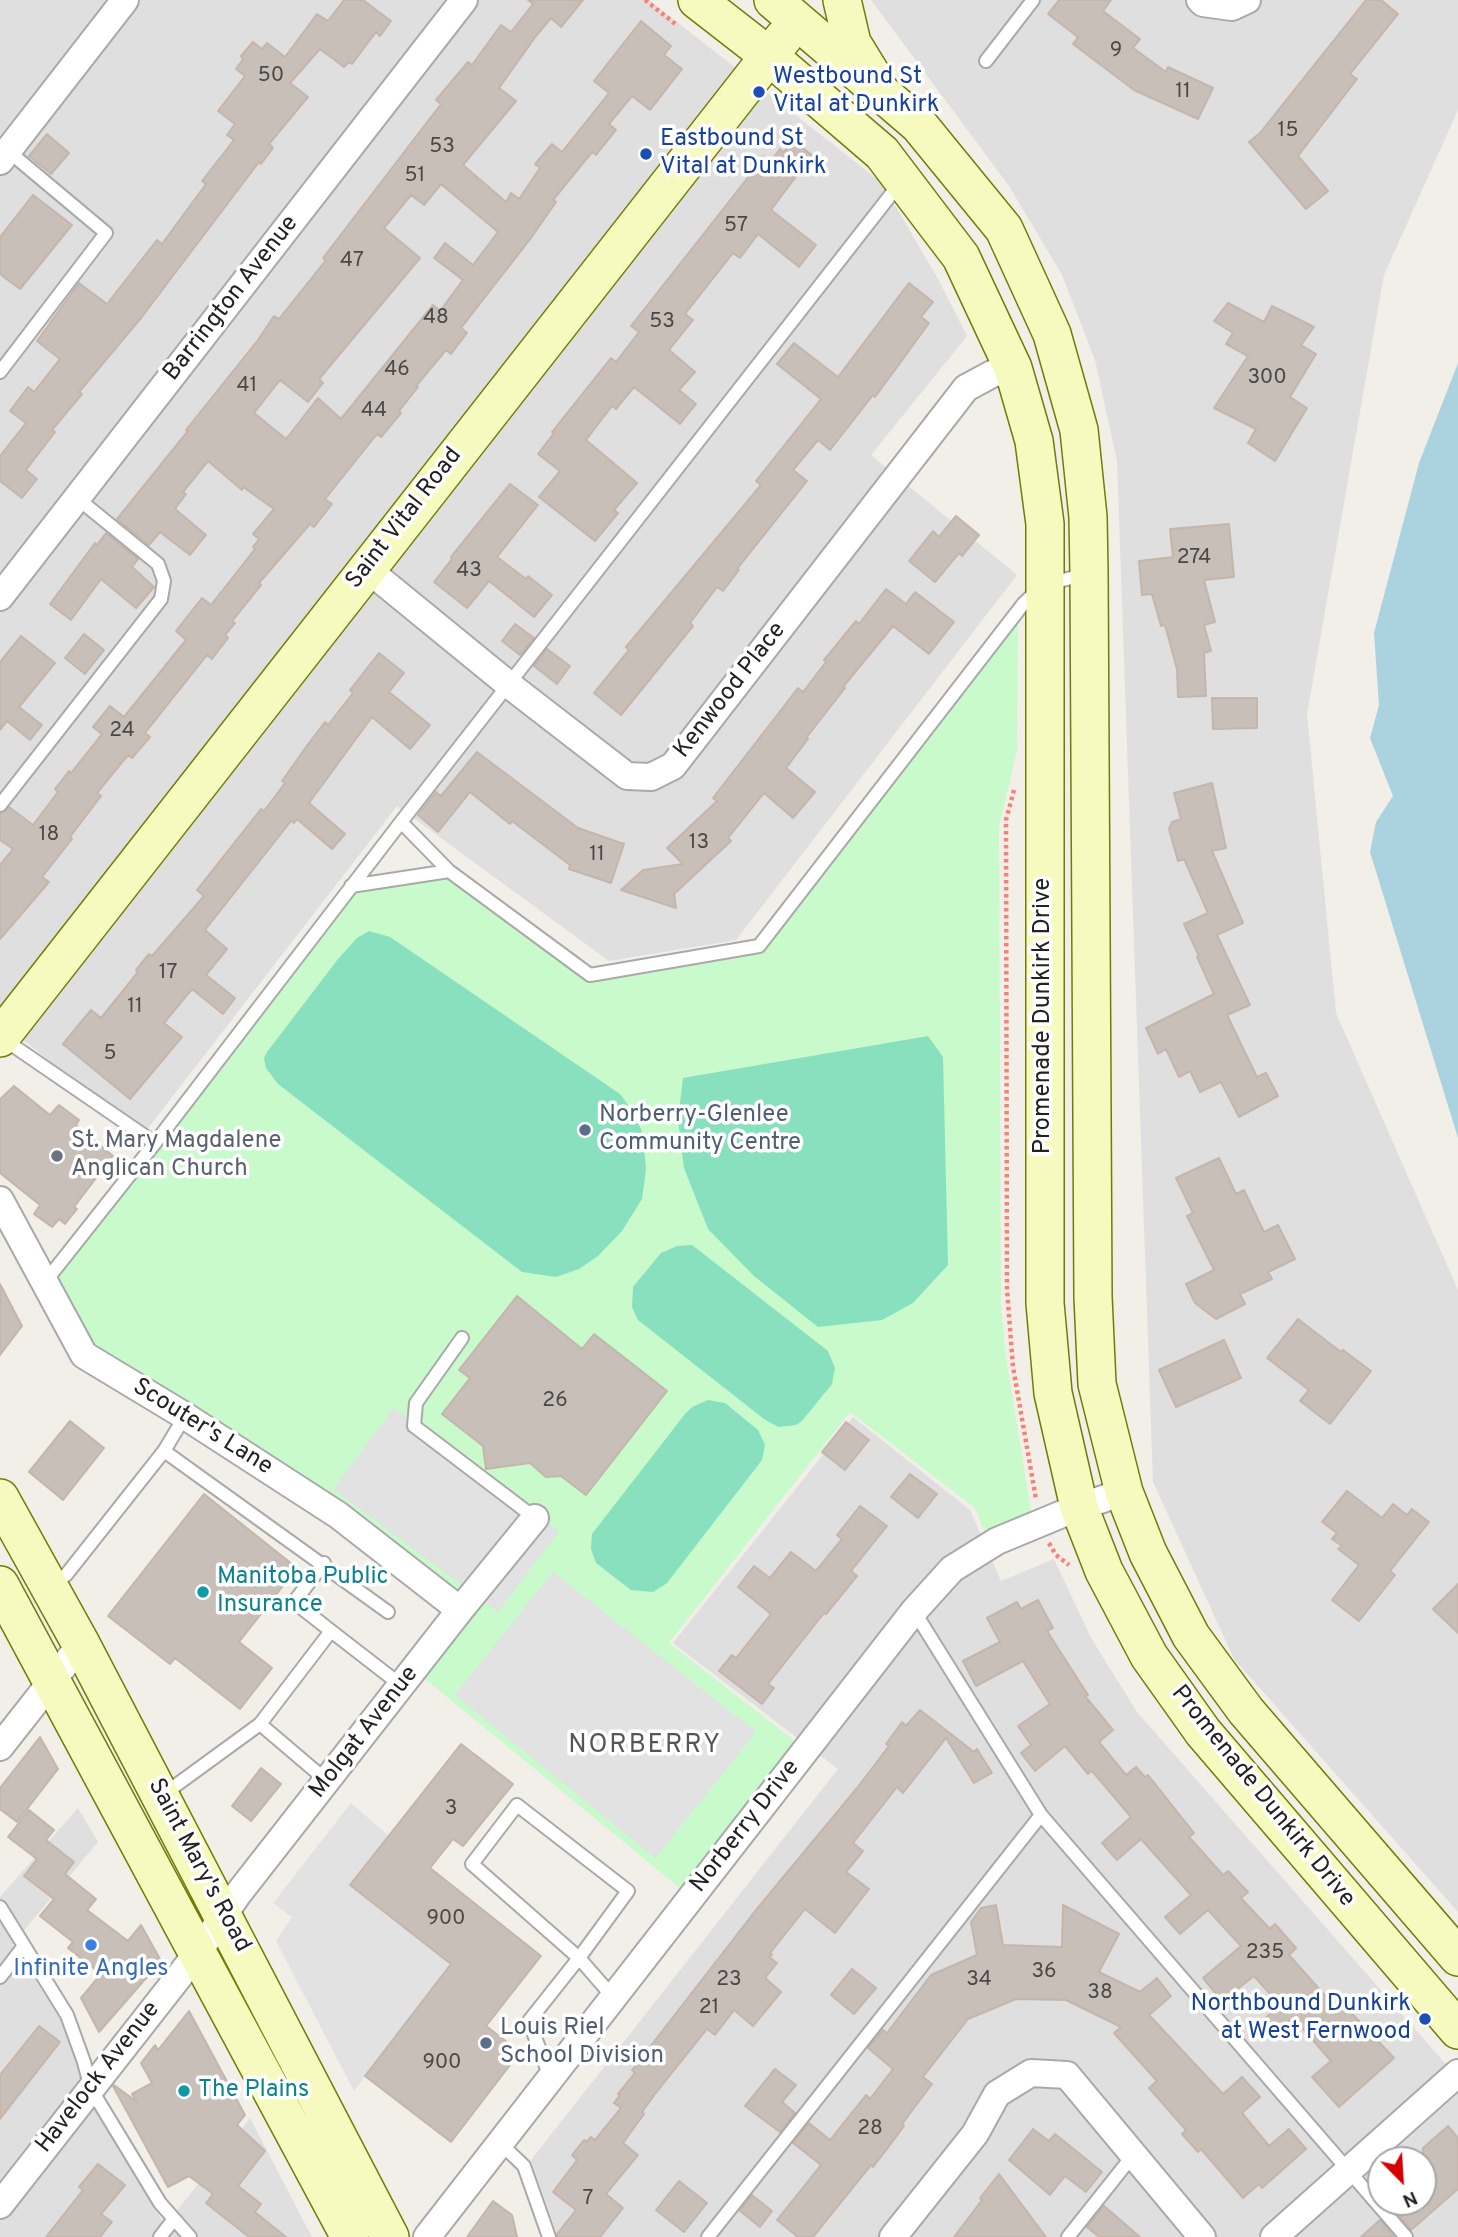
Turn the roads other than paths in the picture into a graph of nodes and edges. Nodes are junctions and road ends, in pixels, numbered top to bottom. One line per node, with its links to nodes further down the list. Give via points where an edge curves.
1 (125, 0): 12 (street)
2 (464, 0): 16 (street, Barrington Avenue)
3 (842, 0): 11 (main road, via 852,43)
4 (1033, 0): 10 (lane)
5 (1200, 0): 6 (street, via 1232,7)
6 (1247, 0)
7 (794, 6): 9 (main road, Saint Vital Road); 11 (main road, Promenade Dunkirk Drive)
8 (692, 17): 9 (main road, Promenade Dunkirk Drive)
9 (769, 56): 13 (main road, Promenade Dunkirk Drive, via 882,153); 17 (main road, Saint Vital Road)
10 (986, 61)
11 (882, 93): 18 (main road, Promenade Dunkirk Drive, via 919,125 1004,229 1052,334 1079,430)
12 (3, 152): 15 (lane, via 106,233)
13 (902, 180): 14 (main road, Promenade Dunkirk Drive, via 961,257); 21 (lane)
14 (1013, 368): 19 (main road, Promenade Dunkirk Drive, via 1034,441 1045,524); 21 (street, Kenwood Place, via 966,388 673,766 651,777 626,776)
15 (0, 372)
16 (78, 498): 20 (street, Barrington Avenue); 22 (lane, via 158,564 164,581 161,599)
17 (366, 568): 21 (street, Kenwood Place); 26 (main road, Saint Vital Road)
18 (1089, 573): 19 (lane); 33 (main road, Promenade Dunkirk Drive, via 1093,1297 1097,1384)
19 (1043, 585): 24 (lane, via 1024,603 759,946 590,975); 35 (main road, Promenade Dunkirk Drive, via 1045,1303 1053,1393)
20 (0, 597)
21 (508, 684): 23 (lane)
22 (0, 805)
23 (401, 822): 24 (lane); 25 (lane)
24 (449, 871): 25 (lane)
25 (351, 886): 27 (lane)
26 (1, 1038): 27 (lane)
27 (155, 1143): 29 (lane)
28 (0, 1200): 29 (street, Scouter's Lane)
29 (44, 1282): 31 (street, Scouter's Lane, via 83,1355)
30 (462, 1338): 36 (lane, via 416,1403 414,1426)
31 (185, 1416): 32 (lane); 40 (street, Scouter's Lane, via 338,1514)
32 (164, 1451): 37 (lane); 39 (lane, via 66,1575)
33 (1124, 1492): 35 (street, Norberry Drive); 56 (main road, Promenade Dunkirk Drive, via 1148,1553 1191,1636 1246,1711)
34 (0, 1498): 39 (main road, Saint Mary's Road)
35 (1079, 1507): 41 (street, Norberry Drive, via 997,1541 952,1569); 60 (main road, Promenade Dunkirk Drive, via 1104,1571 1149,1656 1203,1732)
36 (535, 1518): 40 (street, Molgat Avenue)
37 (324, 1563): 42 (lane); 43 (lane, via 294,1602)
38 (0, 1585): 45 (main road, Saint Mary's Road)
39 (48, 1585): 44 (main road, Saint Mary's Road)
40 (460, 1610): 46 (street, Molgat Avenue)
41 (914, 1611): 51 (lane); 59 (street, Norberry Drive)
42 (388, 1612)
43 (331, 1631): 46 (lane); 47 (lane)
44 (81, 1644): 45 (street); 50 (main road, Saint Mary's Road)
45 (52, 1681): 48 (street); 55 (main road, Saint Mary's Road)
46 (402, 1686): 49 (street, Molgat Avenue)
47 (260, 1724): 49 (lane); 50 (lane)
48 (0, 1747)
49 (327, 1780): 53 (street, Molgat Avenue)
50 (161, 1796): 53 (main road, Saint Mary's Road)
51 (1041, 1815): 66 (lane); 75 (lane)
52 (0, 1907): 54 (lane)
53 (223, 1913): 55 (street, Molgat Avenue); 72 (main road, Saint Mary's Road)
54 (24, 1946): 58 (lane); 63 (lane, via 67,2015)
55 (199, 1951): 63 (street, Havelock Avenue); 71 (main road, Saint Mary's Road)
56 (1458, 1957)
57 (579, 1958): 57 (lane, via 472,1864 517,1805 628,1891); 59 (lane); 62 (lane, via 529,2021)
58 (0, 1977)
59 (613, 1997): 62 (street, Norberry Drive)
60 (1458, 2030)
61 (1458, 2073): 66 (street)
62 (550, 2078): 64 (street, Norberry Drive)
63 (91, 2089): 67 (street, Havelock Avenue); 68 (lane)
64 (500, 2143): 73 (street, Norberry Drive); 74 (lane, via 524,2166)
65 (1133, 2154): 76 (street, via 1067,2076 1031,2073 997,2094 975,2134); 77 (lane); 78 (street)
66 (1348, 2169): 79 (street); 80 (lane)
67 (0, 2205)
68 (174, 2219): 69 (lane); 70 (lane)
69 (160, 2237)
70 (190, 2237)
71 (350, 2237)
72 (390, 2237)
73 (427, 2237)
74 (549, 2237)
75 (708, 2237)
76 (893, 2237)
77 (1068, 2237)
78 (1202, 2237)
79 (1274, 2237)
80 (1406, 2237)

